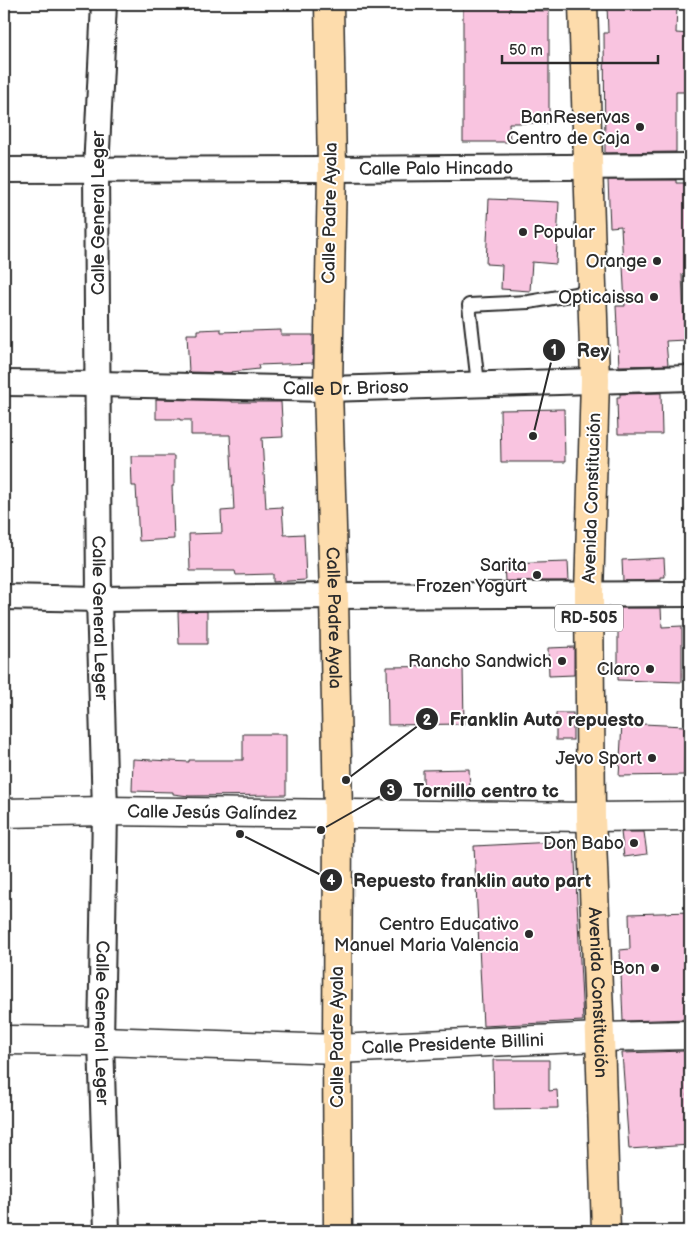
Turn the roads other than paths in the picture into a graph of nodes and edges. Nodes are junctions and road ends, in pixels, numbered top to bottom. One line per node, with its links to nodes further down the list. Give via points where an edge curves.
1 (104, 4): 8 (street, Calle General Leger)
2 (329, 4): 6 (main road, Calle Padre Ayala)
3 (583, 4): 4 (main road, Avenida Constitución / RD-505)
4 (589, 166): 5 (street, Calle Palo Hincado); 6 (street, Calle Palo Hincado); 9 (main road, Avenida Constitución / RD-505)
5 (690, 166)
6 (332, 169): 8 (street, Calle Palo Hincado); 15 (main road, Calle Padre Ayala)
7 (4, 170): 8 (street, Calle Palo Hincado)
8 (96, 170): 13 (street, Calle General Leger)
9 (593, 291): 11 (main road, Avenida Constitución / RD-505); 14 (lane, via 529,302 469,305)
10 (690, 378): 11 (street, Calle Dr. Brioso)
11 (595, 380): 14 (street, Calle Dr. Brioso); 16 (main road, Avenida Constitución / RD-505)
12 (4, 383): 13 (street, Calle Dr. Brioso)
13 (98, 384): 15 (street, Calle Dr. Brioso); 20 (street, Calle General Leger)
14 (478, 384): 15 (street, Calle Dr. Brioso)
15 (328, 389): 18 (main road, Calle Padre Ayala)
16 (589, 594): 17 (street); 18 (street); 25 (main road, Avenida Constitución / RD-505)
17 (690, 594)
18 (334, 596): 20 (street); 23 (main road, Calle Padre Ayala)
19 (4, 597): 20 (street)
20 (99, 599): 21 (street, Calle General Leger)
21 (105, 811): 22 (street, Calle Jesús Galíndez); 23 (street, Calle Jesús Galíndez); 29 (street, Calle General Leger)
22 (4, 813)
23 (338, 815): 25 (street, Calle Jesús Galíndez); 30 (main road, Calle Padre Ayala)
24 (690, 816): 25 (street, Calle Jesús Galíndez)
25 (590, 818): 27 (main road, Avenida Constitución / RD-505)
26 (690, 1035): 27 (street, Calle Presidente Billini)
27 (600, 1037): 30 (street, Calle Presidente Billini); 33 (main road, Avenida Constitución / RD-505)
28 (4, 1040): 29 (street, Calle Presidente Billini)
29 (101, 1041): 30 (street, Calle Presidente Billini); 31 (street, Calle General Leger)
30 (336, 1048): 32 (main road, Calle Padre Ayala)
31 (107, 1231)
32 (338, 1231)
33 (606, 1231)

